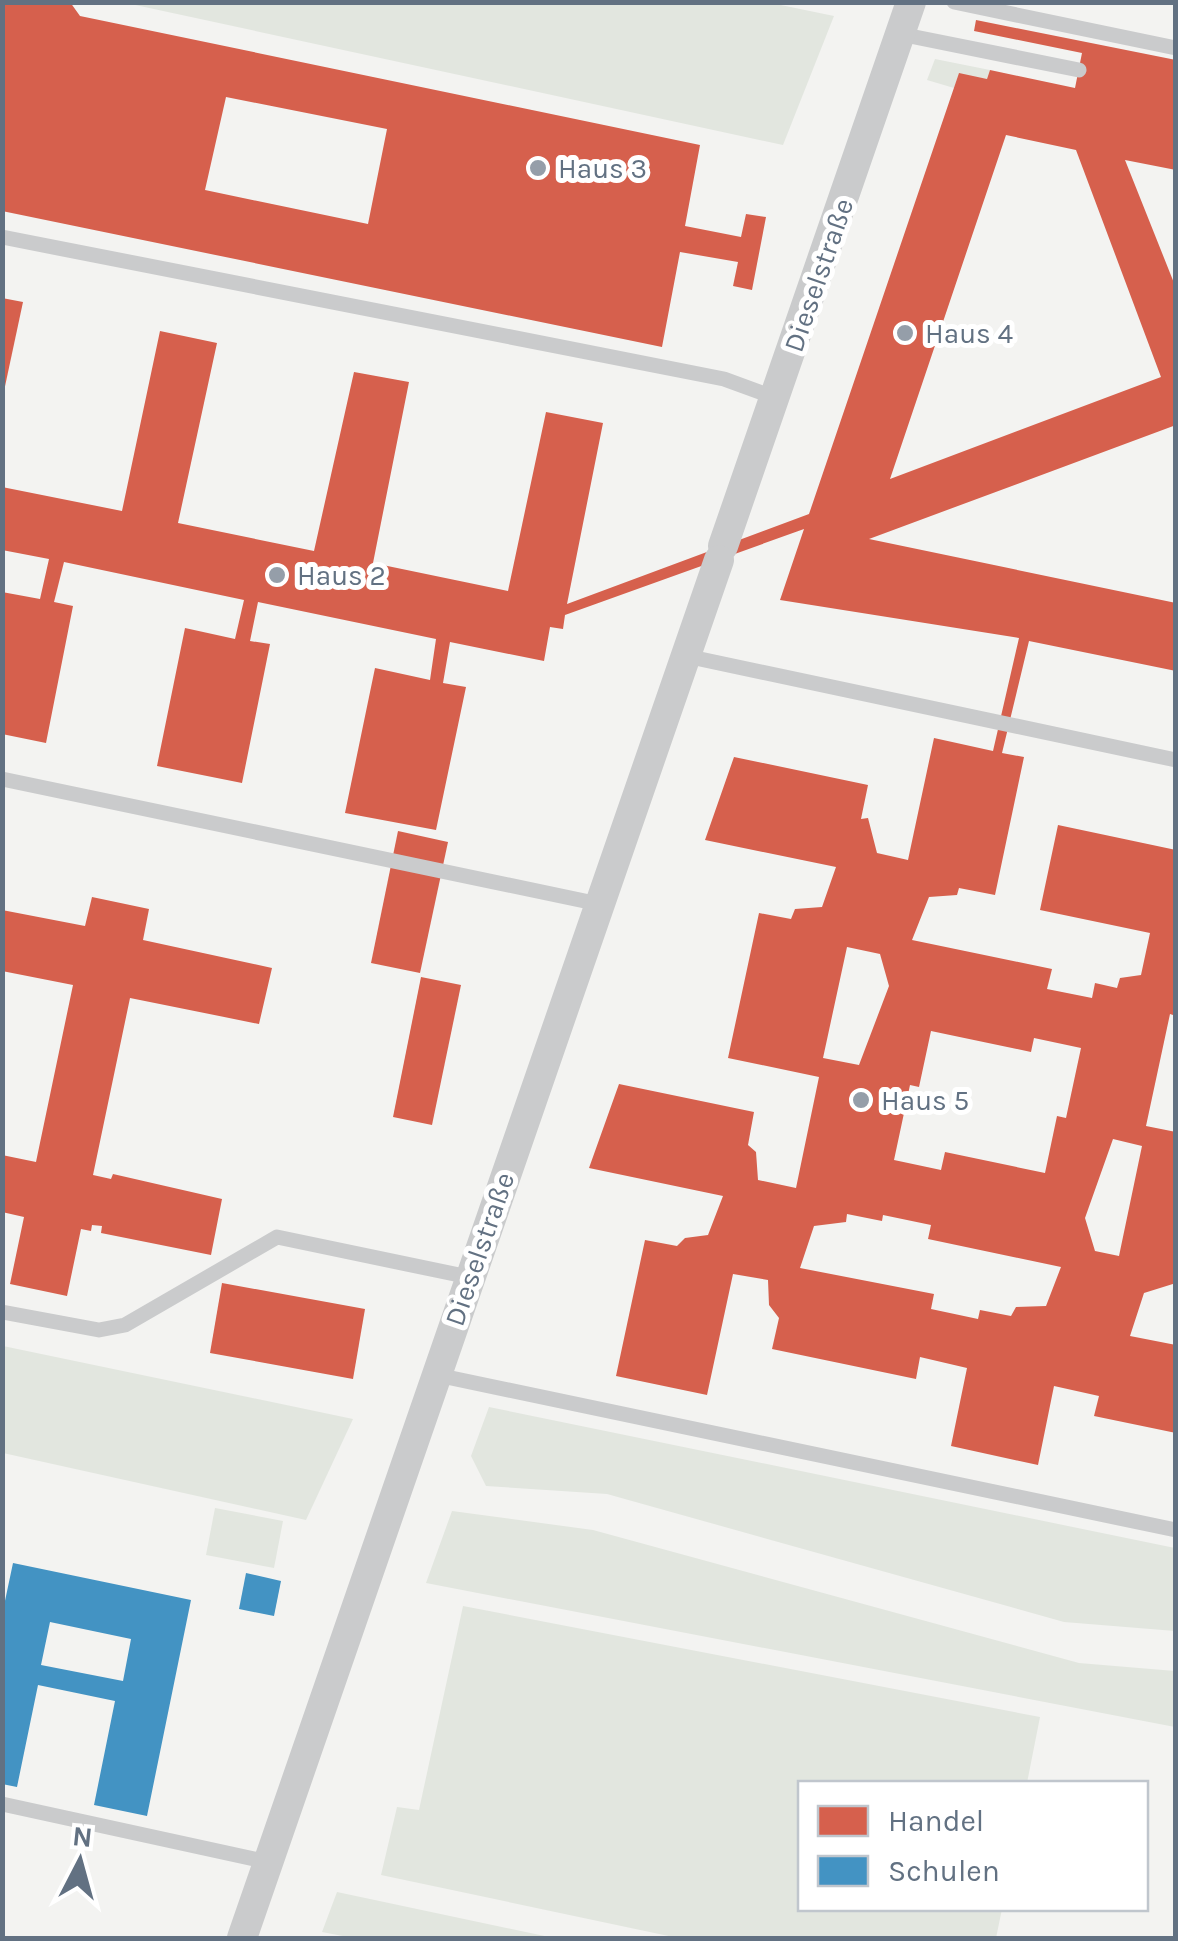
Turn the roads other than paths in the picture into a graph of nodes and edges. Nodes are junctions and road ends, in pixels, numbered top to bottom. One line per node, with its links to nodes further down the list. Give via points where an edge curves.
1 (911, 2): 3 (street, Dieselstraße)
2 (954, 2): 4 (lane)
3 (900, 34): 5 (lane); 7 (street, Dieselstraße)
4 (1176, 48)
5 (1078, 70)
6 (2, 237): 7 (lane, via 724,379)
7 (776, 398): 8 (street, Dieselstraße)
8 (686, 656): 9 (lane); 11 (street, Dieselstraße)
9 (1176, 760)
10 (2, 779): 11 (lane)
11 (599, 904): 12 (street, Dieselstraße)
12 (469, 1277): 13 (lane, via 276,1237 125,1325 99,1330); 14 (street, Dieselstraße)
13 (2, 1312)
14 (437, 1375): 15 (lane); 17 (street, Dieselstraße)
15 (1176, 1530)
16 (2, 1804): 17 (lane)
17 (268, 1862): 18 (street, Dieselstraße)
18 (242, 1938)

